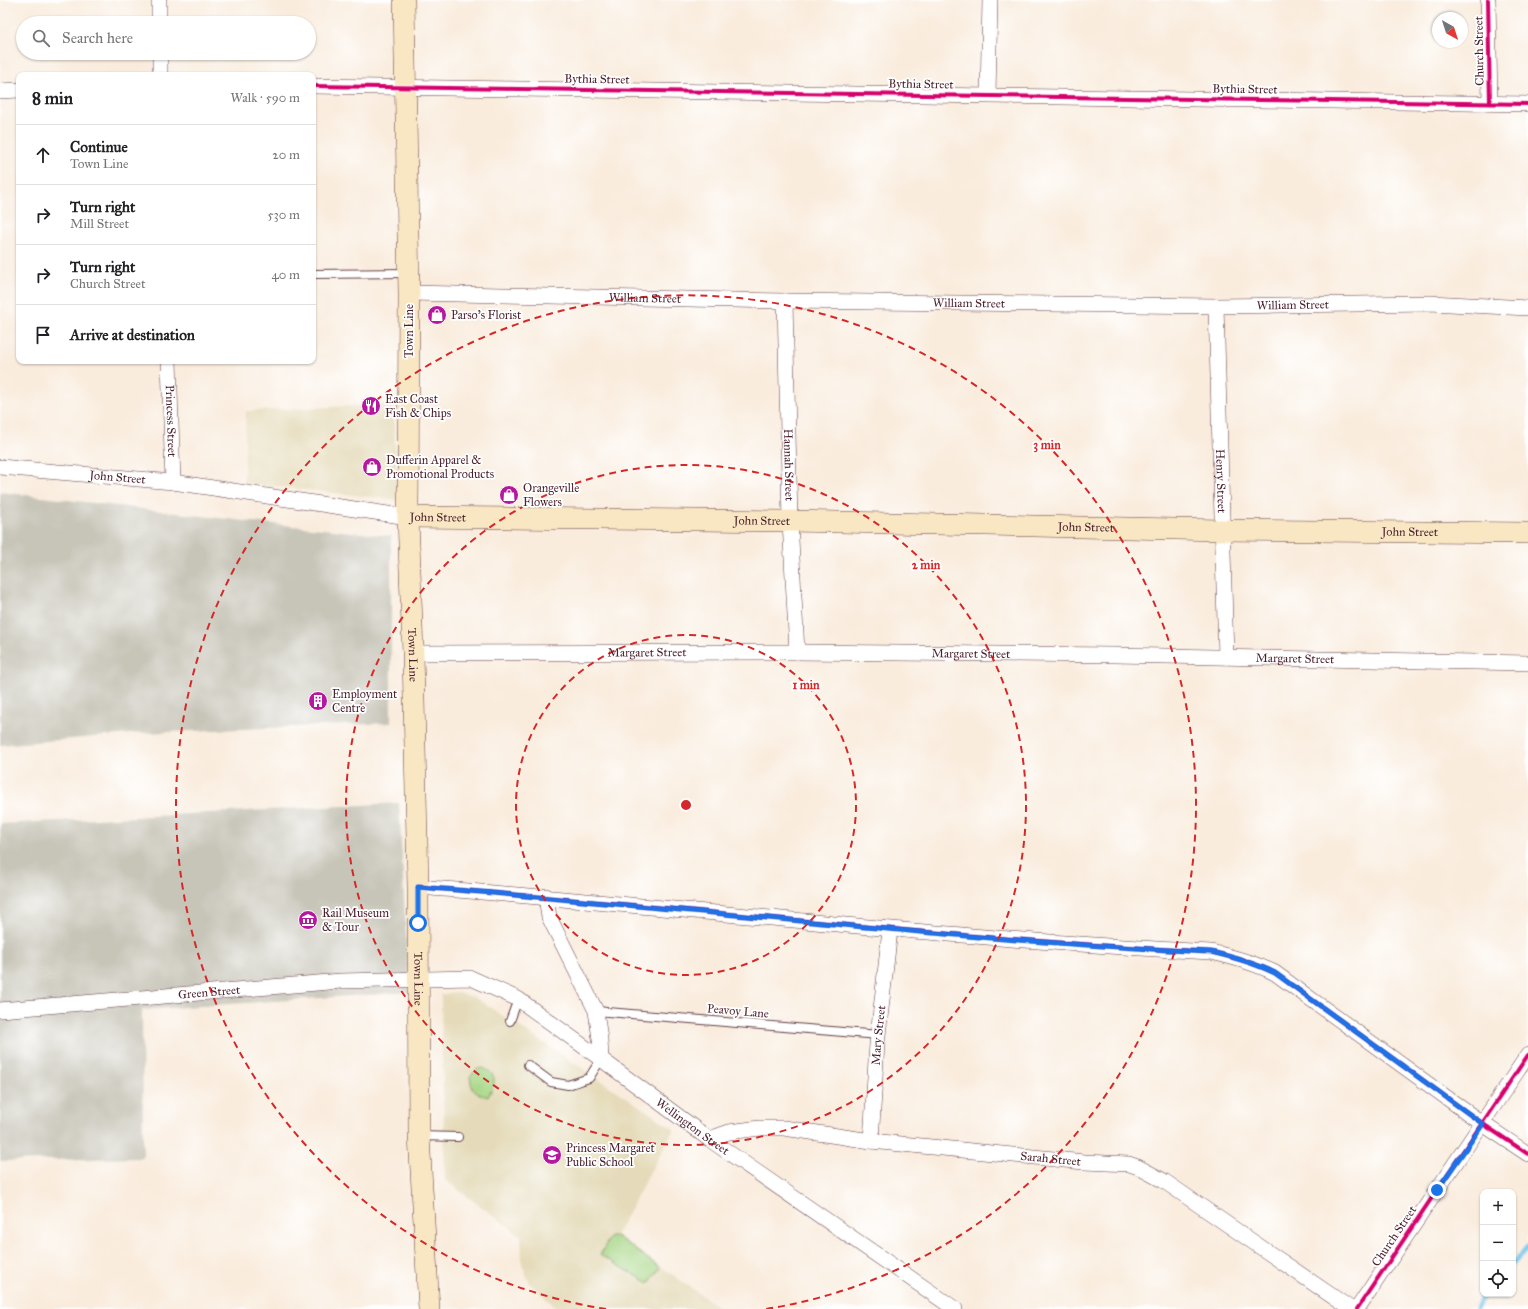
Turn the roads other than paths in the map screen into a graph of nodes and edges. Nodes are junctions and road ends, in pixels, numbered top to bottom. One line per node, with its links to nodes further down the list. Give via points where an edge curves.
1 (159, 0): 5 (street)
2 (404, 0): 9 (main road, Town Line)
3 (990, 0): 12 (street)
4 (1488, 0): 13 (street, Church Street)
5 (159, 16)
6 (160, 60): 7 (street)
7 (160, 72)
8 (316, 86): 9 (street, Bythia Street)
9 (406, 87): 12 (street, Bythia Street); 16 (main road, Town Line)
10 (16, 90): 11 (street)
11 (0, 91)
12 (988, 95): 13 (street, Bythia Street)
13 (1490, 103): 14 (street, Bythia Street)
14 (1528, 104)
15 (316, 274): 16 (lane)
16 (409, 283): 17 (street, William Street); 23 (main road, Town Line)
17 (785, 301): 18 (street, William Street); 24 (street, Hannah Street)
18 (1216, 306): 19 (street, William Street, via 1430,303); 25 (street, Henry Street)
19 (1528, 308)
20 (169, 364): 22 (street, Princess Street)
21 (0, 467): 22 (street, John Street)
22 (173, 482): 23 (street, John Street)
23 (408, 517): 24 (main road, John Street); 27 (main road, Town Line)
24 (790, 521): 25 (main road, John Street); 28 (street, Hannah Street)
25 (1222, 530): 26 (main road, John Street); 29 (street, Henry Street)
26 (1528, 533)
27 (413, 652): 28 (street, Margaret Street); 31 (main road, Town Line)
28 (797, 652): 29 (street, Margaret Street)
29 (1226, 657): 30 (street, Margaret Street)
30 (1528, 663)
31 (418, 887): 32 (street); 34 (main road, Town Line)
32 (546, 896): 33 (street); 37 (street, via 549,917)
33 (890, 930): 39 (street, Mary Street); 43 (street, via 1211,952 1253,964 1275,973)
34 (419, 978): 35 (street, Wellington Street, via 471,978); 36 (street, Green Street, via 341,981); 44 (main road, Town Line)
35 (518, 999): 38 (lane); 41 (street, Wellington Street)
36 (0, 1010)
37 (596, 1011): 39 (lane, Peavoy Lane); 41 (street)
38 (510, 1021)
39 (879, 1035): 47 (street, Mary Street)
40 (1528, 1055): 43 (street, Church Street)
41 (601, 1059): 42 (lane, via 589,1078 568,1085 551,1082); 46 (street, Wellington Street)
42 (528, 1065)
43 (1483, 1124): 48 (street); 52 (street, Church Street)
44 (419, 1136): 45 (lane); 49 (main road, Town Line)
45 (458, 1137)
46 (709, 1140): 47 (street, Sarah Street, via 729,1132 784,1128); 50 (street, Wellington Street)
47 (871, 1141): 51 (street, Sarah Street, via 1084,1162 1129,1164 1138,1167 1164,1181)
48 (1528, 1154)
49 (429, 1309)
50 (955, 1309)
51 (1351, 1309)
52 (1357, 1309)

